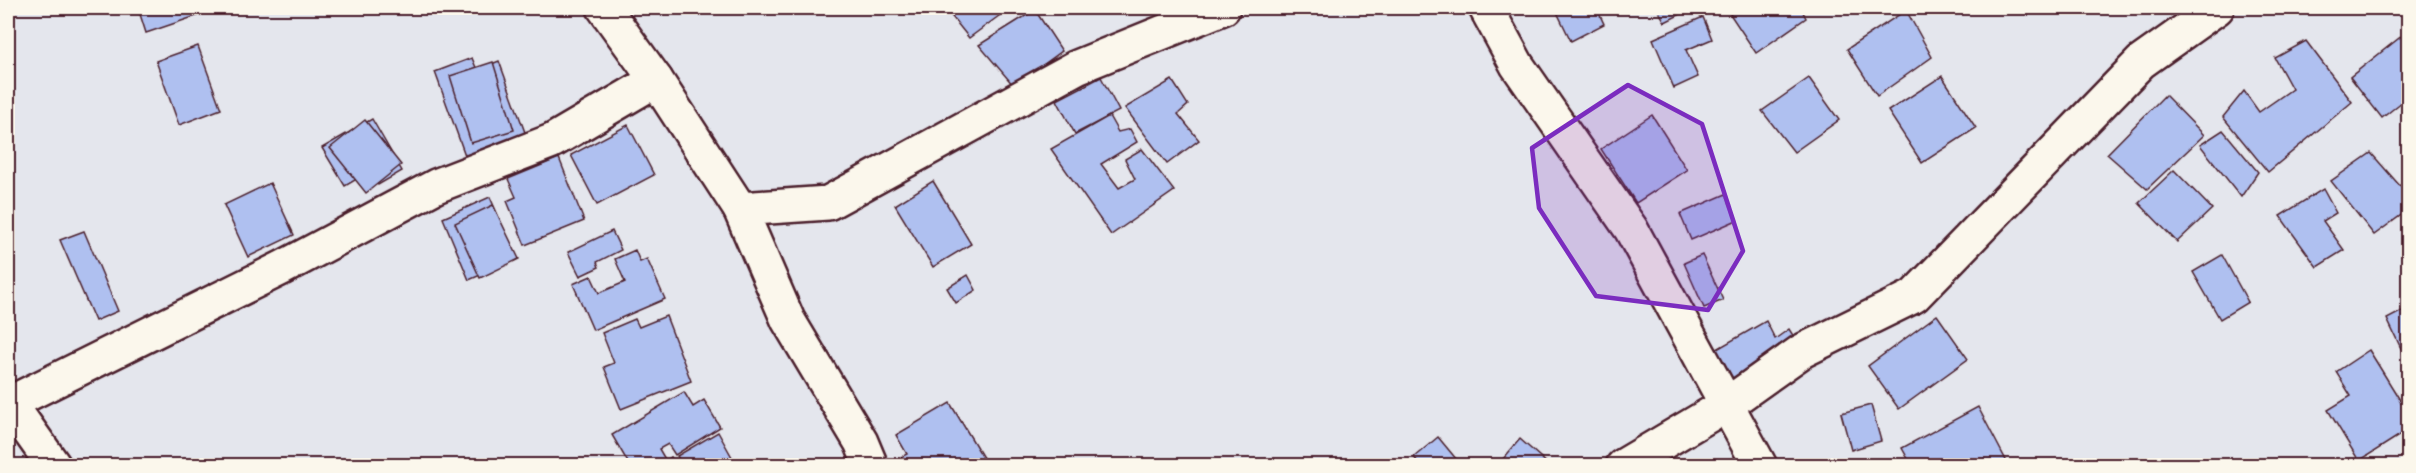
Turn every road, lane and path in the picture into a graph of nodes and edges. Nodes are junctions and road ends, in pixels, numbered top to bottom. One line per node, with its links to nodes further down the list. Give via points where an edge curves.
1 (604, 8): 5 (street)
2 (1223, 8): 6 (street, via 1077,67 828,203)
3 (1486, 8): 8 (street, via 1517,65 1631,229)
4 (2217, 8): 8 (street, via 2141,62 1914,297 1802,351)
5 (656, 80): 6 (street); 7 (street, via 552,141 436,186 282,268)
6 (740, 209): 10 (street, via 788,320)
7 (8, 403): 9 (street)
8 (1726, 405): 11 (street); 12 (street)
9 (54, 465)
10 (871, 465)
11 (1623, 465)
12 (1761, 465)

